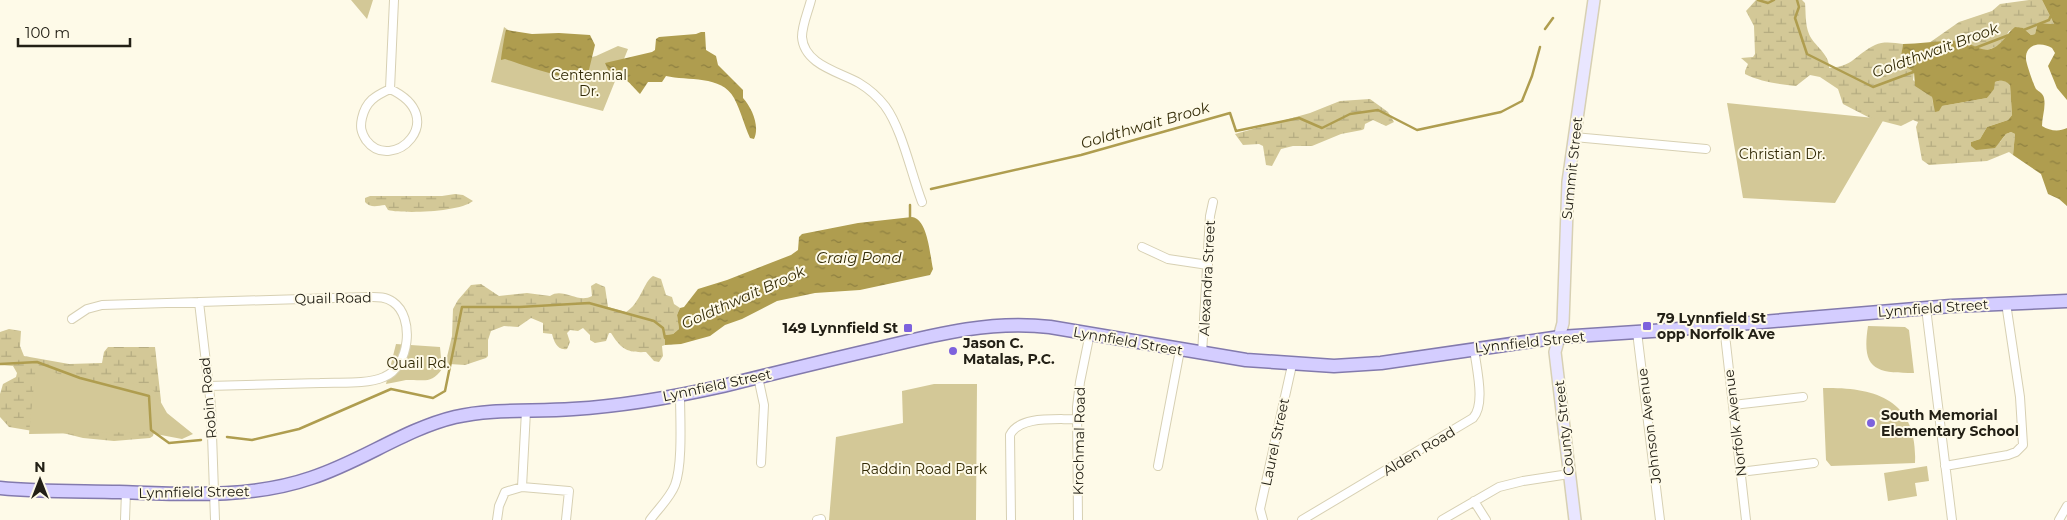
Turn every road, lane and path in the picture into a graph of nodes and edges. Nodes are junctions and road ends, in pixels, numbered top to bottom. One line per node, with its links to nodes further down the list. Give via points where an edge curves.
1 (394, 0): 4 (street)
2 (811, 0): 7 (street, via 803,30 806,50 819,63 858,82 884,105 896,126)
3 (1594, 0): 5 (main road, Summit Street)
4 (390, 89): 4 (street, via 411,102 417,114 414,138 402,148 391,151 380,150 370,144 360,126 367,104)
5 (1574, 136): 6 (street); 19 (main road, Summit Street, via 1567,193)
6 (1706, 149)
7 (922, 202)
8 (1213, 202): 10 (street, Alexandra Street)
9 (1142, 246): 10 (street, via 1168,260)
10 (1208, 265): 22 (street, Alexandra Street)
11 (2067, 301): 13 (main road, Lynnfield Street)
12 (199, 302): 15 (street, Quail Road, via 102,305 87,309); 25 (street, Robin Road); 25 (street, Quail Road, via 387,298 400,309 407,328 402,358 386,377 352,382)
13 (2006, 303): 14 (main road, Lynnfield Street); 34 (street, via 2020,397 2023,445 2008,455)
14 (1926, 308): 16 (main road, Lynnfield Street); 34 (street)
15 (72, 319)
16 (1724, 326): 17 (main road, Lynnfield Street); 28 (street, Norfolk Avenue)
17 (1637, 332): 19 (main road, Lynnfield Street); 55 (street, Johnson Avenue)
18 (1090, 333): 21 (main road, Lynnfield Street); 24 (main road, Lynnfield Street, via 1022,324 976,328); 30 (street, Krochmal Road, via 1080,382)
19 (1560, 337): 20 (main road, Lynnfield Street); 36 (main road, County Street, via 1555,352)
20 (1474, 348): 23 (main road, Lynnfield Street, via 1363,365); 51 (street, Alden Road, via 1480,402 1472,418)
21 (1180, 350): 22 (main road, Lynnfield Street); 33 (street)
22 (1202, 354): 23 (main road, Lynnfield Street)
23 (1292, 365): 50 (street, Laurel Street, via 1260,509)
24 (758, 377): 26 (main road, Lynnfield Street); 31 (street, via 764,405)
25 (208, 386): 40 (street, Robin Road)
26 (680, 394): 29 (main road, Lynnfield Street, via 595,407); 47 (street, via 677,479 671,493)
27 (1803, 397): 28 (street)
28 (1733, 405): 35 (street, Norfolk Avenue)
29 (526, 411): 37 (street); 40 (main road, Lynnfield Street, via 484,412 455,417 418,430 310,479 254,491)
30 (1077, 419): 48 (street, via 1026,421 1012,429); 49 (street, Krochmal Road)
31 (761, 463)
32 (1814, 463): 35 (street)
33 (1158, 466)
34 (1945, 466): 57 (street)
35 (1740, 472): 56 (street, Norfolk Avenue)
36 (1569, 474): 41 (street, via 1512,483); 54 (main road, County Street)
37 (522, 487): 45 (street, via 505,492); 46 (street, via 569,491)
38 (0, 488): 39 (main road, Lynnfield Street)
39 (126, 492): 40 (main road, Lynnfield Street); 43 (street)
40 (215, 494): 44 (street, Robin Road)
41 (1474, 501): 52 (street); 53 (street)
42 (2067, 506): 58 (street)
43 (125, 520)
44 (215, 520)
45 (497, 520)
46 (566, 520)
47 (650, 520)
48 (1011, 520)
49 (1078, 520)
50 (1263, 520)
51 (1302, 520)
52 (1442, 520)
53 (1486, 520)
54 (1575, 520)
55 (1660, 520)
56 (1746, 520)
57 (1952, 520)
58 (2059, 520)

